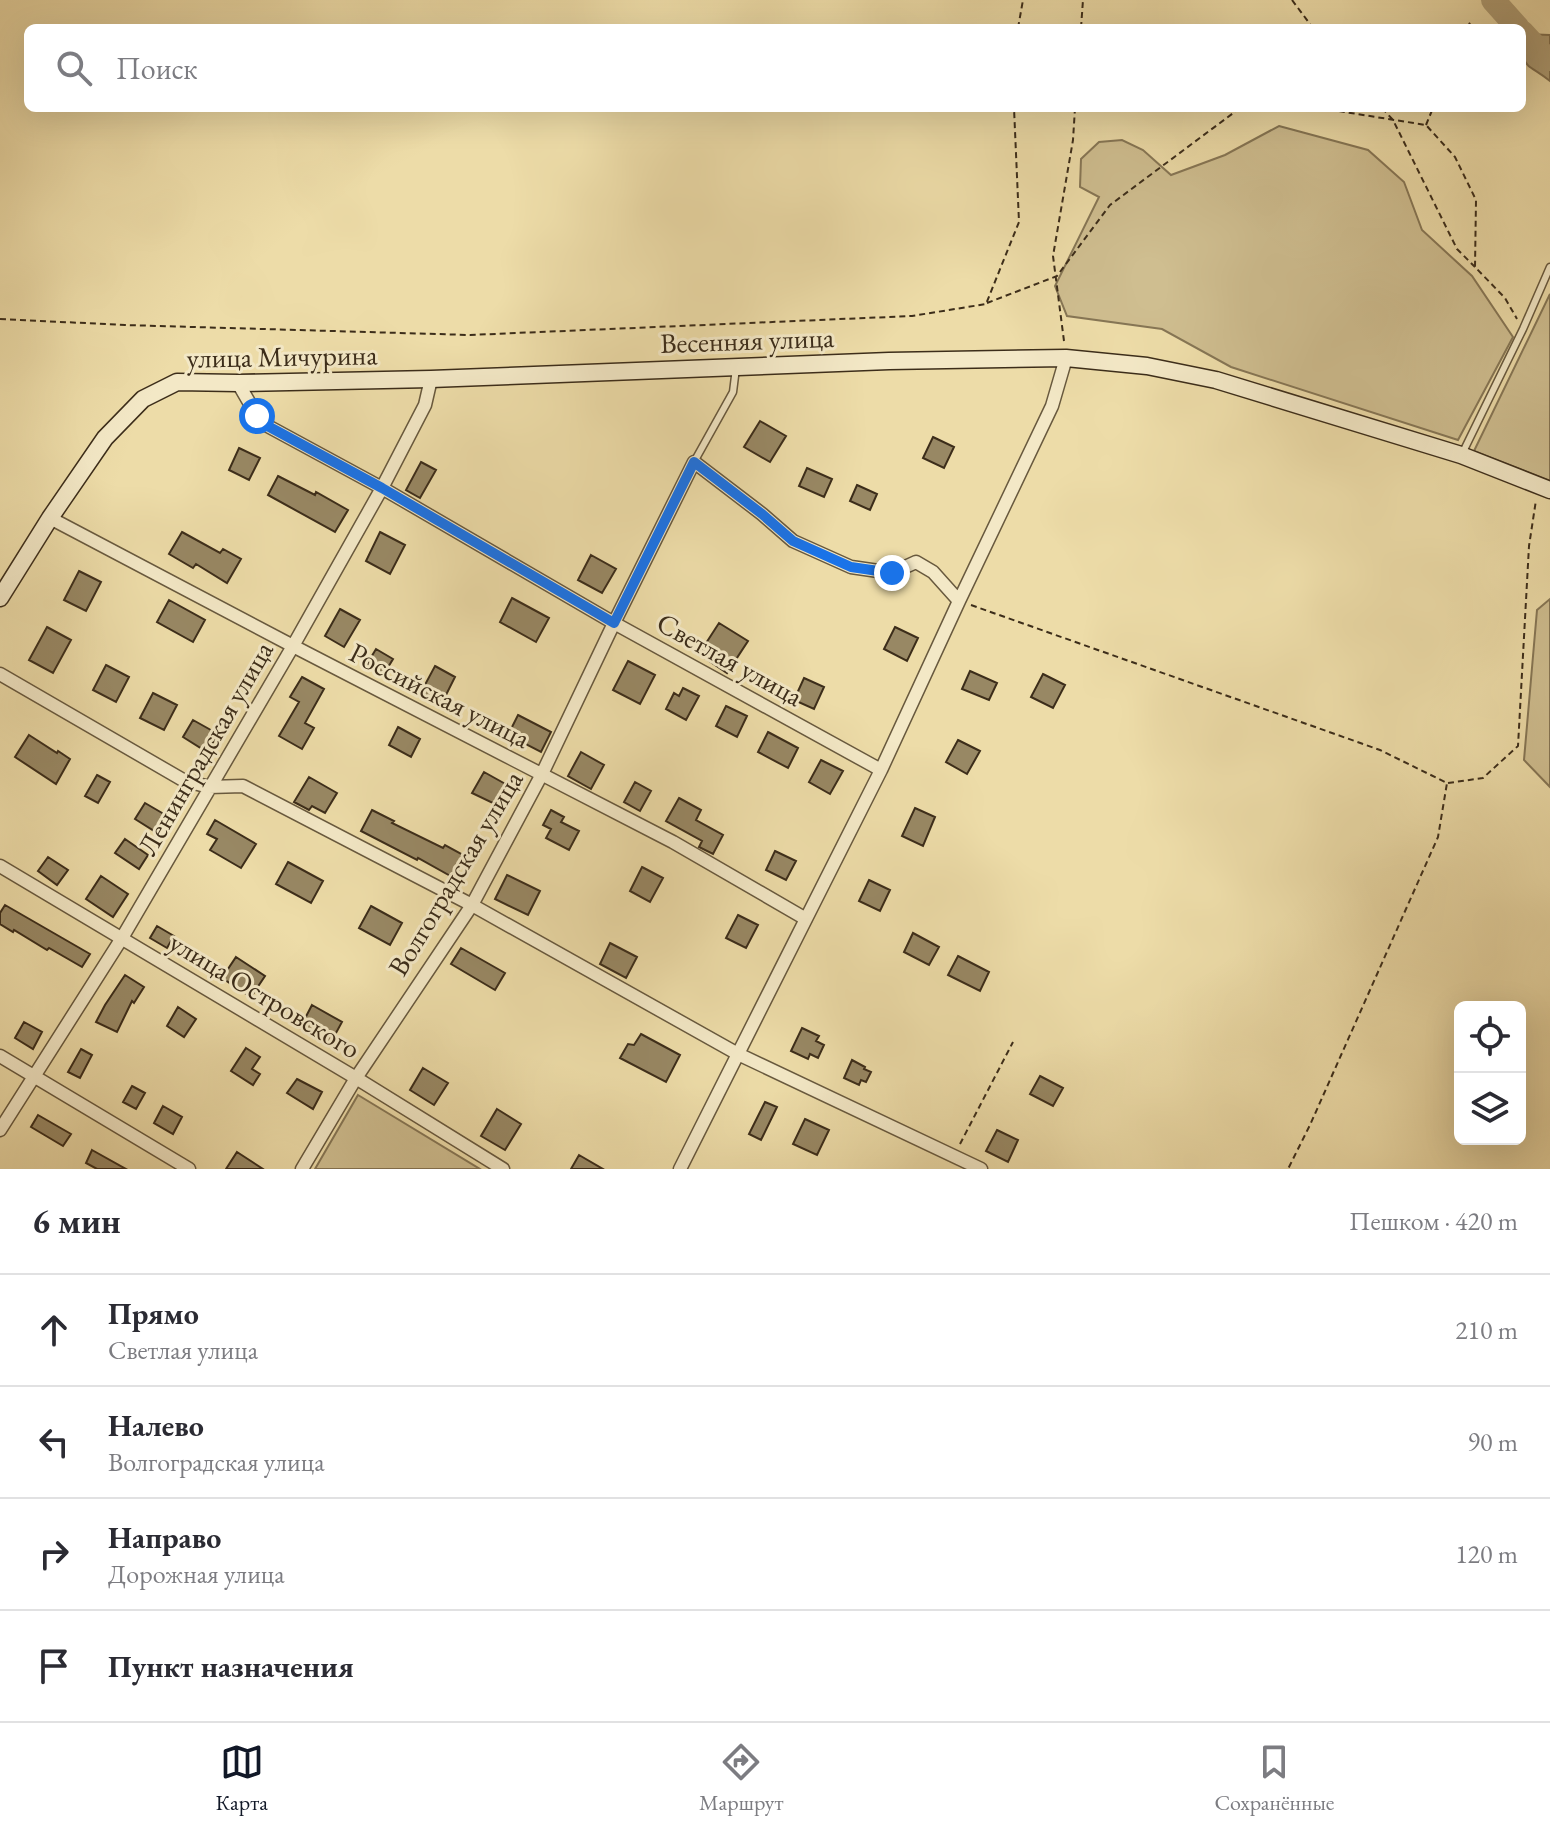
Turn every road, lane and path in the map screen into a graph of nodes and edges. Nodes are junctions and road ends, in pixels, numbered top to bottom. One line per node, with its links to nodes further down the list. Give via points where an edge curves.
1 (1023, 0): 5 (path)
2 (1083, 0): 6 (path)
3 (1292, 0): 7 (path)
4 (1471, 21): 8 (path)
5 (1019, 24)
6 (1081, 24)
7 (1310, 24)
8 (1469, 24)
9 (1014, 112): 20 (path, via 1019,222)
10 (1075, 112): 19 (path, via 1053,256)
11 (1235, 112): 19 (path, via 1110,205)
12 (1337, 112): 15 (path)
13 (1386, 112): 15 (path)
14 (1431, 112): 16 (path)
15 (1393, 120): 16 (path); 17 (path, via 1457,249)
16 (1426, 125): 17 (path, via 1455,157 1476,200)
17 (1475, 267): 22 (path, via 1505,298)
18 (1550, 267): 22 (lane)
19 (1057, 276): 20 (path); 23 (path)
20 (986, 304): 21 (path, via 912,316 470,335)
21 (0, 319)
22 (1523, 329): 27 (lane)
23 (1066, 358): 24 (street, Весенняя улица); 27 (street, Весенняя улица, via 1216,380); 33 (street, via 1052,406)
24 (736, 367): 25 (street, Весенняя улица); 28 (lane, via 733,392)
25 (431, 379): 26 (street, улица Мичурина); 29 (street, Ленинградская улица, via 425,405)
26 (238, 383): 29 (street, Светлая улица, via 264,424); 31 (street, улица Мичурина, via 177,382 143,399 105,438)
27 (1461, 455): 30 (street, Весенняя улица)
28 (694, 462): 33 (street, via 793,541 851,567 892,573 916,562 933,572); 34 (street, Волгоградская улица)
29 (382, 488): 34 (street, Светлая улица); 35 (street, Ленинградская улица)
30 (1544, 488): 39 (path, via 1529,546 1518,746 1483,778)
31 (50, 518): 32 (street, улица Мичурина); 35 (street, Российская улица)
32 (0, 598)
33 (959, 601): 37 (street); 39 (path, via 1380,750)
34 (614, 623): 37 (street, Светлая улица); 38 (street, Волгоградская улица)
35 (293, 646): 38 (street, Российская улица); 40 (street, Ленинградская улица)
36 (0, 674): 40 (street, via 183,780)
37 (881, 770): 43 (street)
38 (542, 774): 42 (street, Волгоградская улица); 43 (street, Российская улица)
39 (1447, 783): 57 (path, via 1438,837)
40 (209, 787): 42 (street, via 243,786); 44 (street, Ленинградская улица)
41 (0, 866): 44 (street, улица Островского)
42 (472, 905): 46 (street); 49 (street, Волгоградская улица)
43 (806, 919): 46 (street)
44 (122, 938): 48 (street, Ленинградская улица); 49 (street, улица Островского)
45 (1013, 1042): 51 (path)
46 (738, 1054): 51 (street); 55 (street)
47 (0, 1056): 48 (street)
48 (34, 1077): 50 (street, Ленинградская улица); 52 (street)
49 (356, 1078): 53 (street, Волгоградская улица); 54 (street, улица Островского)
50 (0, 1130)
51 (954, 1155): 56 (street)
52 (189, 1169)
53 (302, 1169)
54 (503, 1169)
55 (680, 1169)
56 (981, 1169)
57 (1288, 1169)

